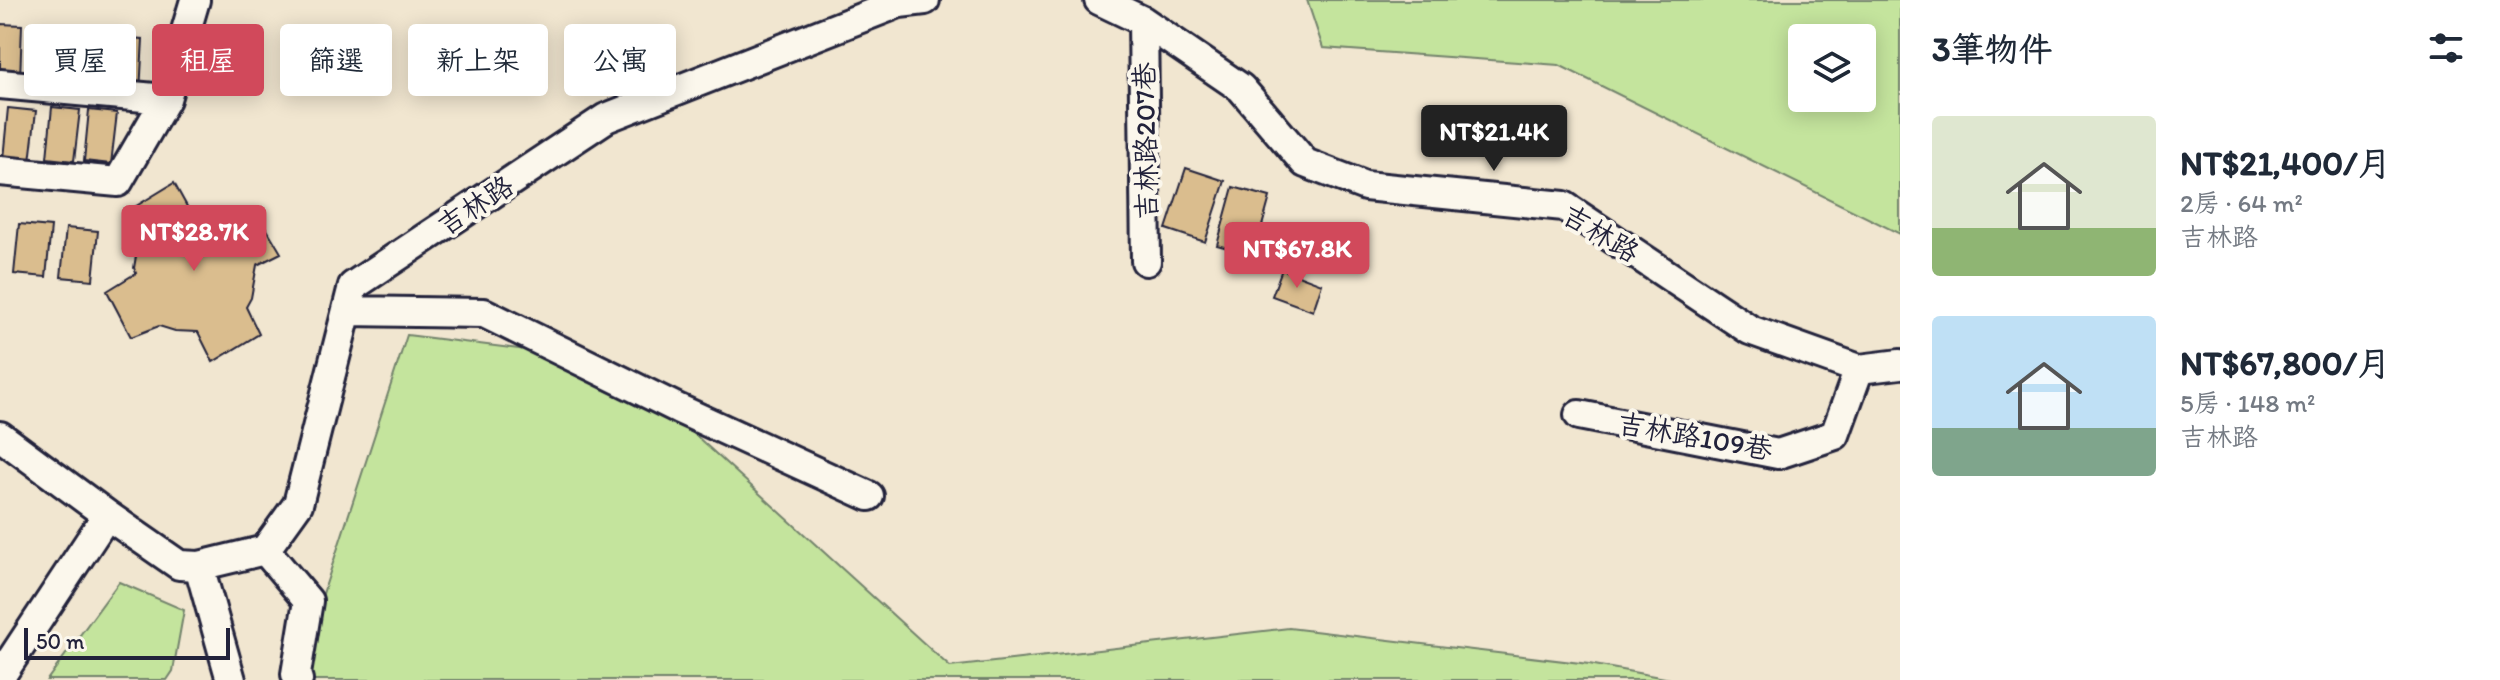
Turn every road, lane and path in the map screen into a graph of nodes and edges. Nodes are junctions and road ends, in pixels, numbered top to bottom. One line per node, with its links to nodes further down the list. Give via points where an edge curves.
1 (187, 0): 2 (street)
2 (195, 0): 7 (street)
3 (925, 0): 10 (street, 吉林路, via 899,3 606,118 353,286)
4 (1099, 0): 5 (street, 吉林路)
5 (1143, 21): 9 (street, 吉林路207巷); 12 (street, 吉林路, via 1241,88 1305,163 1365,186 1564,206 1750,330)
6 (0, 84): 7 (street)
7 (166, 99): 8 (street, via 118,182)
8 (0, 171)
9 (1146, 261)
10 (347, 311): 15 (street, via 484,313); 17 (street, 吉林路, via 298,504)
11 (1900, 364): 12 (street, 吉林路)
12 (1859, 369): 13 (street, 吉林路109巷, via 1835,435 1778,454)
13 (1579, 415)
14 (0, 436): 16 (street)
15 (869, 496)
16 (107, 515): 18 (street, via 179,565); 19 (street)
17 (265, 550): 18 (street); 21 (street, via 308,601)
18 (199, 566): 20 (street)
19 (0, 677)
20 (231, 680)
21 (298, 680)

